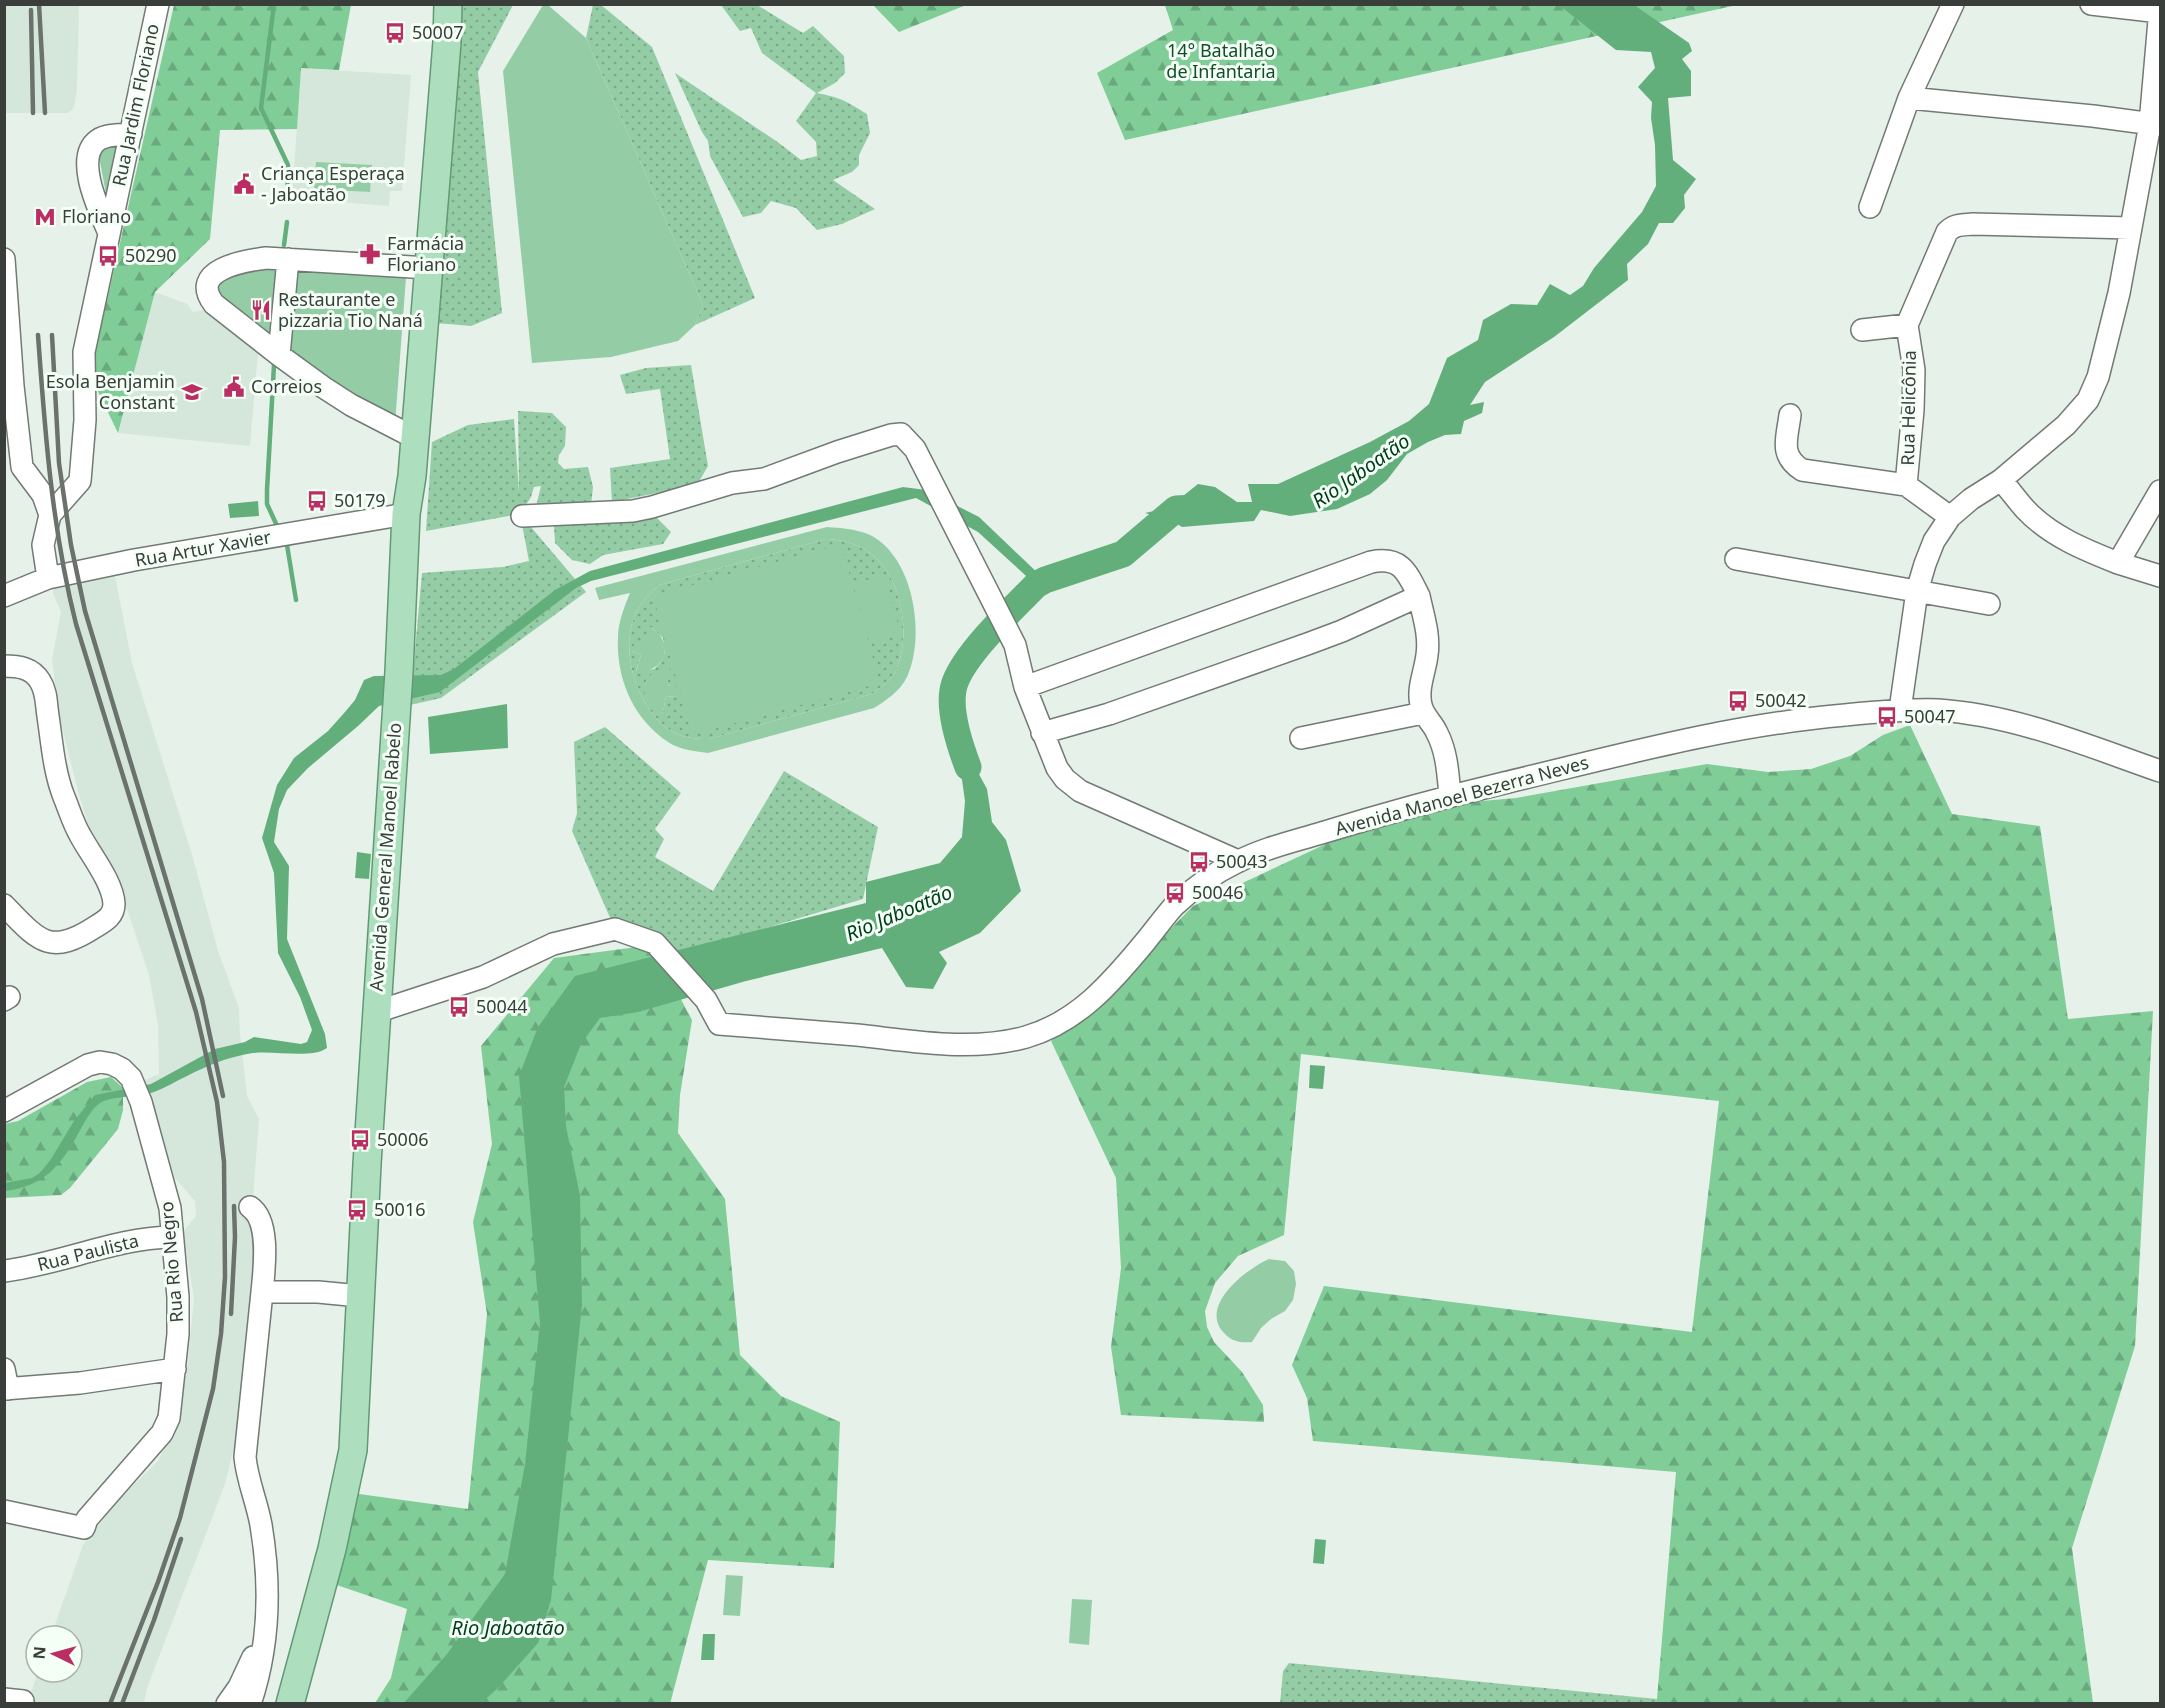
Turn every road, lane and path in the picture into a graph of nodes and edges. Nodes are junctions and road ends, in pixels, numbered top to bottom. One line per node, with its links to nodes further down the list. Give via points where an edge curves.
1 (158, 4): 8 (street, Rua Jardim Floriano)
2 (448, 4): 14 (main road, Avenida General Manoel Rabelo)
3 (1953, 4): 6 (street)
4 (2091, 4): 5 (street)
5 (2160, 11): 7 (street)
6 (1909, 98): 7 (street); 9 (street)
7 (2155, 125): 10 (street)
8 (131, 134): 11 (street, Rua Jardim Floriano); 11 (street, via 97,141 89,154 91,184)
9 (1870, 207)
10 (2131, 228): 15 (street, Rua Helicônia, via 1973,224 1952,227); 20 (street, via 2108,342 2088,400 2066,425)
11 (109, 233): 24 (street, Rua Jardim Floriano, via 84,352 85,420 80,481)
12 (4, 259): 24 (street, via 22,467 43,495)
13 (288, 259): 14 (street); 17 (street); 17 (street, via 266,258 235,264 213,274 208,283 207,294 214,304)
14 (428, 268): 19 (main road, Avenida General Manoel Rabelo)
15 (1907, 325): 16 (street); 21 (street, Rua Helicônia, via 1914,370)
16 (1862, 330)
17 (279, 355): 19 (street, via 351,405)
18 (1790, 415): 21 (street, via 1786,446 1790,460 1802,470)
19 (415, 438): 23 (main road, Avenida General Manoel Rabelo)
20 (2001, 480): 26 (street); 28 (street, via 2045,527)
21 (1906, 485): 26 (street)
22 (2160, 491): 28 (street)
23 (406, 514): 30 (street, Rua Artur Xavier); 45 (main road, Avenida General Manoel Rabelo)
24 (50, 515): 30 (street, via 43,545)
25 (522, 516): 36 (street, via 652,507 732,483 764,479 901,434 915,449 1015,645)
26 (1950, 517): 31 (street, via 1934,541)
27 (1736, 559): 31 (street)
28 (2118, 563): 29 (street)
29 (2160, 576)
30 (48, 578): 32 (street, Rua Artur Xavier)
31 (1917, 591): 34 (street); 37 (street)
32 (4, 596)
33 (1419, 596): 36 (street, via 1399,564 1371,562); 38 (street, via 1428,645 1421,683); 39 (street, via 1310,643 1109,714)
34 (1989, 604)
35 (4, 666): 44 (street, via 33,672 41,682 63,794 114,902 110,917 81,937 51,944 37,938)
36 (1025, 687): 39 (street)
37 (1900, 710): 41 (street, Avenida Manoel Bezerra Neves, via 1978,714 2029,726); 42 (street, Avenida Manoel Bezerra Neves, via 1742,728)
38 (1423, 713): 40 (street); 42 (street, via 1437,730 1442,745)
39 (1042, 733): 43 (street, via 1057,768 1080,791)
40 (1301, 738)
41 (2160, 771)
42 (1450, 796): 43 (street, Avenida Manoel Bezerra Neves, via 1403,807)
43 (1238, 861): 45 (street, Avenida Manoel Bezerra Neves, via 1198,885 1172,908 1117,976 1085,1006 1061,1023 992,1044 942,1044 719,1024 706,1000 655,943 615,929 553,944 483,977)
44 (4, 905)
45 (376, 1012): 51 (main road, Avenida General Manoel Rabelo)
46 (4, 1111): 48 (street, Rua Rio Negro, via 77,1070 100,1062 122,1069 137,1093 170,1208)
47 (250, 1207): 50 (street, via 258,1215 263,1233)
48 (172, 1237): 49 (street, Rua Paulista, via 136,1240); 52 (street, Rua Rio Negro, via 178,1297)
49 (4, 1271)
50 (262, 1292): 51 (street); 55 (street, via 245,1457 261,1524)
51 (360, 1296): 58 (main road, Avenida General Manoel Rabelo, via 353,1450 332,1549)
52 (175, 1369): 53 (street, via 80,1383); 54 (street, Rua Rio Negro, via 167,1424 87,1519 84,1528)
53 (6, 1382)
54 (4, 1511)
55 (268, 1603): 56 (street, via 250,1666); 57 (street, via 264,1650)
56 (227, 1704)
57 (250, 1704)
58 (290, 1704)

